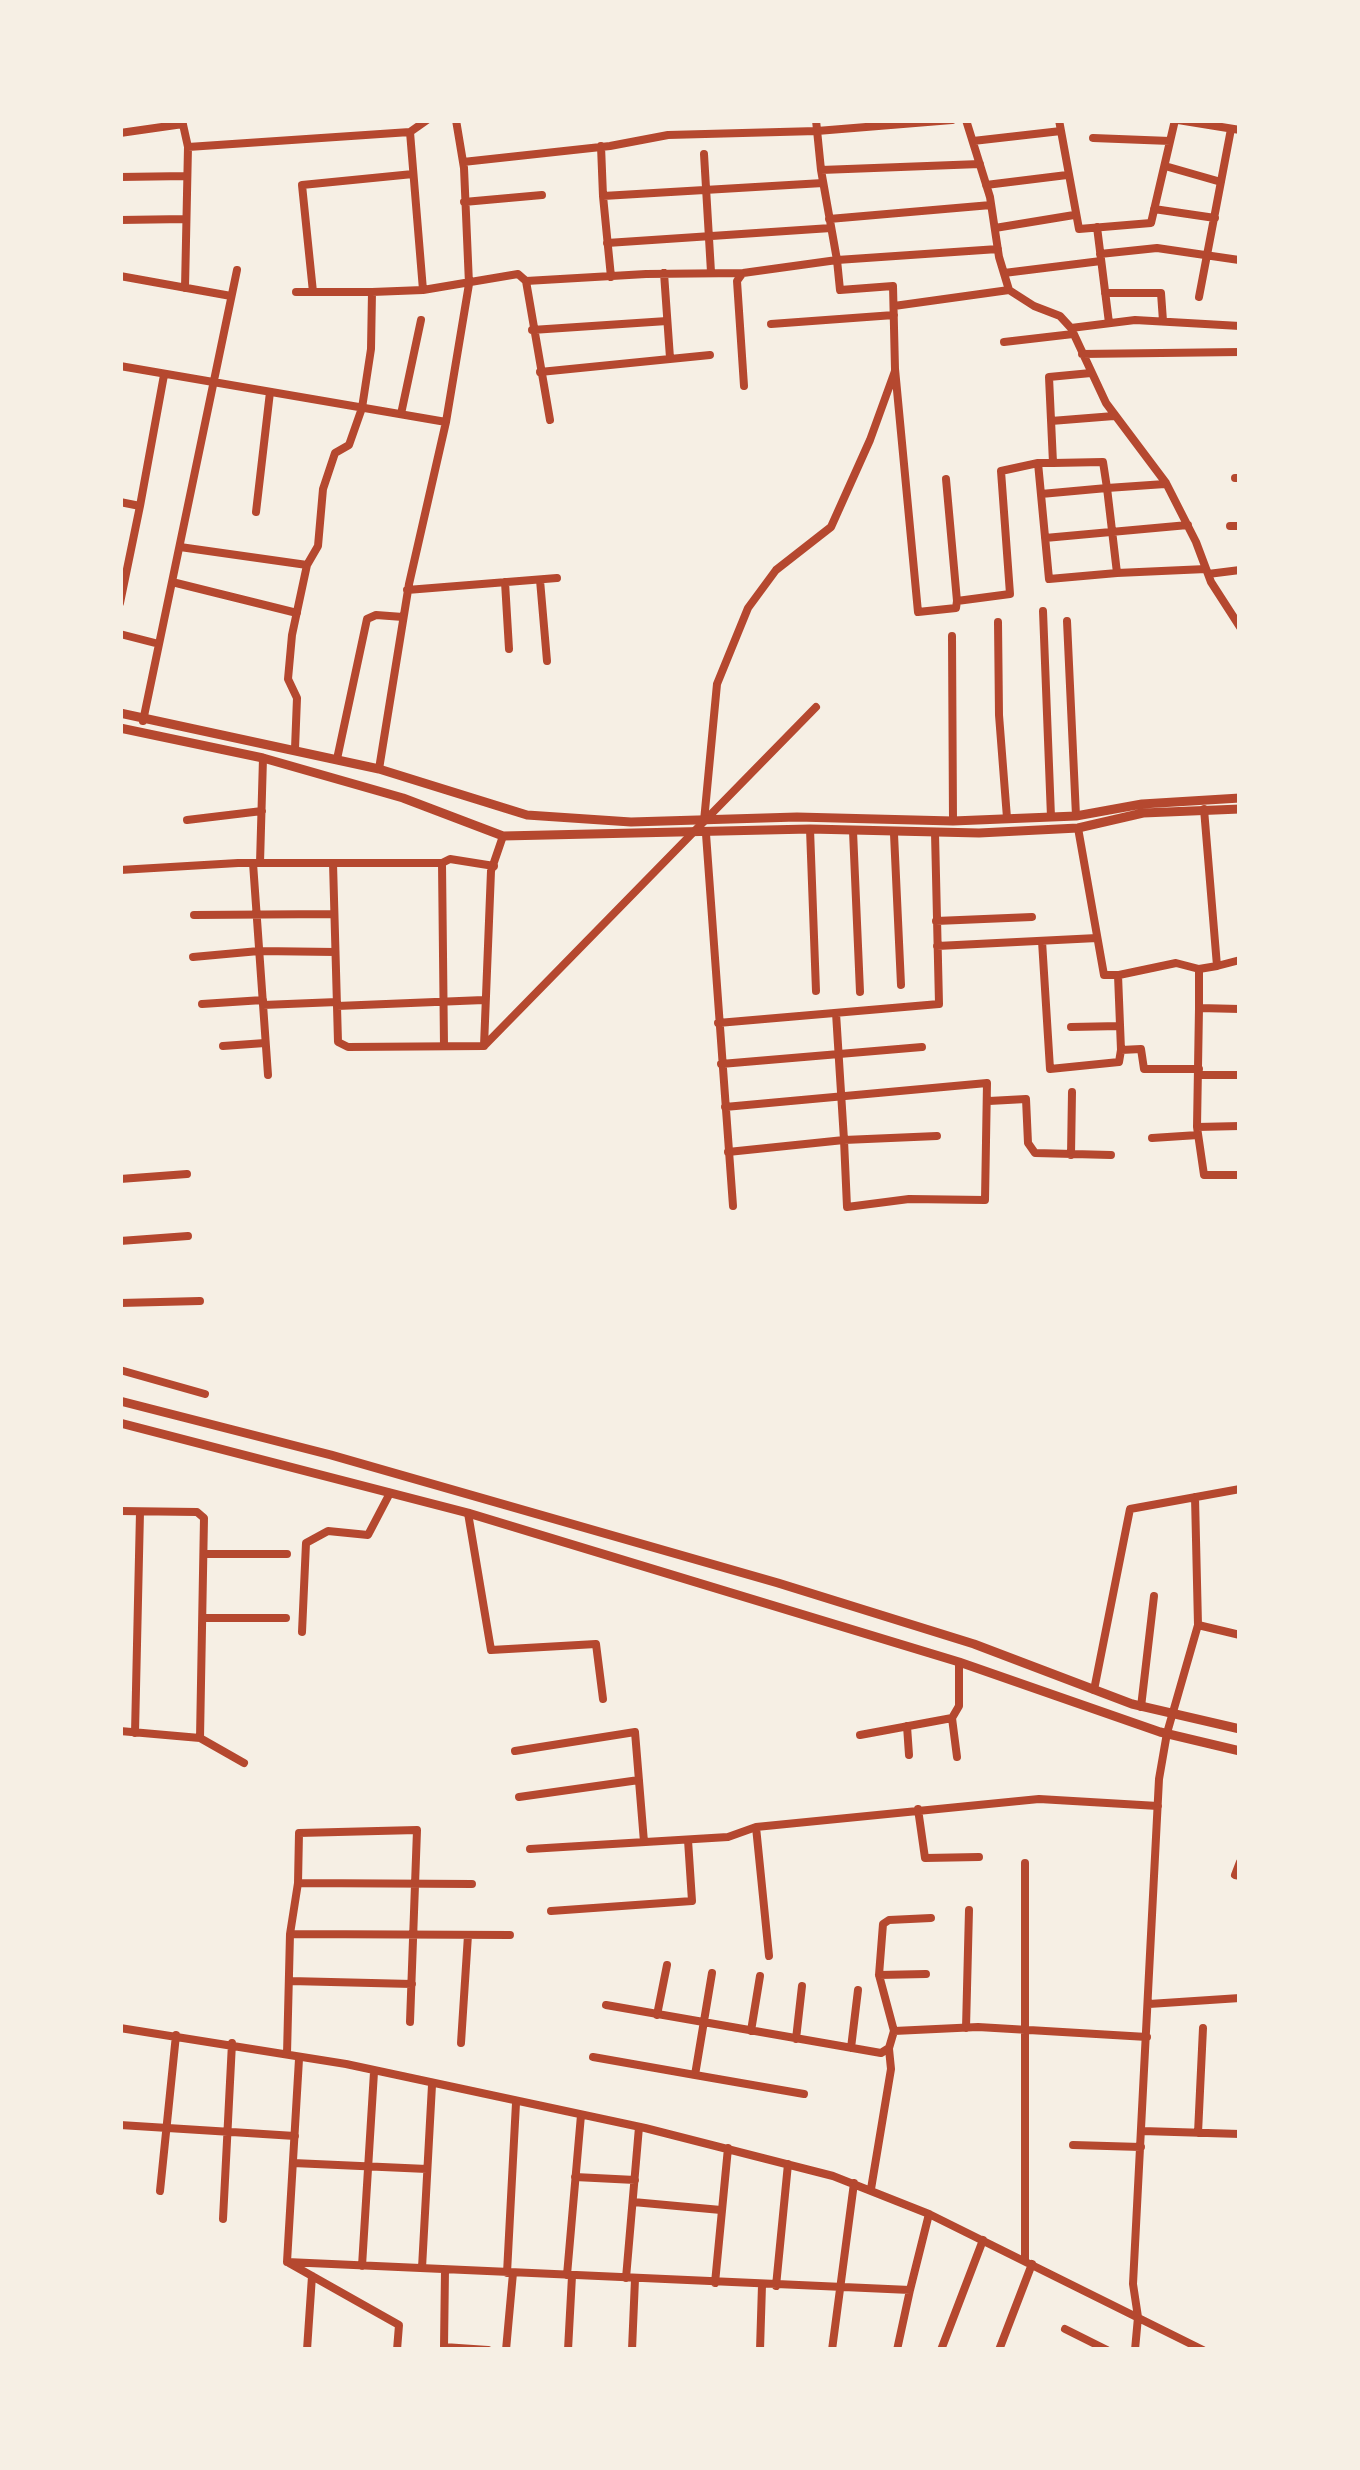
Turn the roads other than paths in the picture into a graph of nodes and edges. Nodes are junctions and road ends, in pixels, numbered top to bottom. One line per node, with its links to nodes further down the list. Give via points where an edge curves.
1 (427, 120): 10 (street)
2 (456, 120): 18 (street)
3 (952, 120): 8 (street)
4 (966, 120): 13 (street)
5 (1177, 120): 9 (street); 14 (street)
6 (182, 122): 11 (street); 16 (street)
7 (1060, 125): 13 (street); 23 (street)
8 (816, 126): 15 (street); 21 (street)
9 (1235, 129): 26 (street)
10 (410, 132): 16 (street); 22 (street)
11 (120, 133)
12 (1093, 138): 14 (street)
13 (973, 141): 19 (street)
14 (1170, 141): 20 (street)
15 (601, 146): 18 (street); 31 (street)
16 (188, 147): 24 (street)
17 (704, 154): 29 (street)
18 (463, 162): 32 (street)
19 (980, 164): 21 (street); 28 (street)
20 (1164, 166): 26 (street); 34 (street)
21 (820, 170): 27 (street)
22 (413, 174): 59 (street); 62 (street, via 302,185)
23 (1067, 175): 28 (street); 35 (street)
24 (187, 176): 25 (street); 37 (street)
25 (120, 178)
26 (1221, 182): 36 (street)
27 (823, 183): 29 (street); 39 (street)
28 (986, 185): 33 (street)
29 (705, 190): 31 (street); 42 (street)
30 (542, 195): 32 (street)
31 (603, 196): 43 (street)
32 (464, 202): 57 (street)
33 (992, 206): 39 (street); 41 (street)
34 (1154, 209): 36 (street); 40 (street, via 1151,223)
35 (1074, 215): 40 (street, via 1079,229); 41 (street)
36 (1215, 218): 45 (street)
37 (186, 219): 38 (street); 58 (street)
38 (120, 220)
39 (830, 224): 42 (street); 47 (street)
40 (1096, 227): 46 (street)
41 (995, 228): 44 (street)
42 (708, 235): 43 (street); 51 (street)
43 (607, 244): 55 (street)
44 (998, 250): 47 (street); 53 (street)
45 (1208, 254): 46 (street, via 1157,248); 48 (street); 66 (street)
46 (1100, 257): 53 (street); 64 (street)
47 (837, 260): 52 (street); 67 (street, via 841,290 893,286)
48 (1239, 260)
49 (236, 270): 65 (street)
50 (664, 273): 51 (street); 55 (street); 69 (street)
51 (712, 273): 52 (street)
52 (743, 273): 87 (street, via 737,281)
53 (1004, 273): 60 (street)
54 (120, 276): 58 (street)
55 (610, 277): 56 (street)
56 (526, 281): 57 (street, via 518,274); 74 (street)
57 (469, 284): 59 (street); 94 (street)
58 (184, 288): 65 (street)
59 (423, 290): 63 (street)
60 (1009, 290): 67 (street); 75 (street, via 1060,316)
61 (296, 292): 62 (street)
62 (313, 292): 63 (street)
63 (372, 292): 89 (street)
64 (1105, 293): 70 (street, via 1161,293); 71 (street)
65 (231, 296): 86 (street)
66 (1199, 297)
67 (894, 310): 72 (street); 82 (street)
68 (421, 320): 90 (street)
69 (668, 321): 74 (street); 80 (street)
70 (1162, 321): 71 (street); 73 (street)
71 (1108, 323): 75 (street)
72 (771, 324)
73 (1240, 326)
74 (532, 330): 83 (street)
75 (1072, 331): 76 (street); 78 (street)
76 (1004, 342)
77 (1240, 352): 78 (street)
78 (1082, 354): 84 (street)
79 (710, 356): 80 (street)
80 (670, 358): 83 (street)
81 (120, 366): 85 (street)
82 (895, 369): 117 (street, via 919,612 956,608); 148 (street, via 831,527 776,570 748,608 717,684)
83 (540, 372): 92 (street)
84 (1091, 373): 91 (street); 93 (street, via 1048,377)
85 (164, 375): 86 (street); 102 (street)
86 (215, 383): 88 (street); 107 (street)
87 (744, 386)
88 (270, 392): 89 (street); 103 (street)
89 (362, 408): 90 (street); 108 (street, via 349,445 335,453 318,546)
90 (401, 414): 94 (street)
91 (1115, 416): 93 (street); 98 (street)
92 (550, 419)
93 (1051, 421): 96 (street)
94 (446, 422): 116 (street)
95 (1038, 463): 96 (street); 100 (street); 117 (street, via 1001,471 1010,594)
96 (1053, 463): 99 (street, via 1103,462)
97 (946, 478): 117 (street)
98 (1166, 483): 99 (street); 104 (street)
99 (1107, 488): 100 (street); 105 (street)
100 (1041, 494): 106 (street)
101 (120, 502): 102 (street)
102 (140, 506): 118 (street)
103 (256, 512)
104 (1188, 525): 105 (street); 110 (street)
105 (1112, 532): 106 (street); 111 (street)
106 (1045, 538): 111 (street, via 1049,579)
107 (180, 547): 108 (street); 114 (street)
108 (307, 565): 120 (street)
109 (1240, 570): 110 (street)
110 (1207, 571): 111 (street); 124 (street)
111 (1117, 573)
112 (557, 578): 113 (street)
113 (540, 580): 115 (street); 129 (street)
114 (172, 582): 120 (street); 127 (street)
115 (505, 582): 116 (street); 128 (street)
116 (407, 590): 121 (street)
117 (957, 601)
118 (120, 603)
119 (1043, 611): 143 (street)
120 (297, 613): 135 (street, via 288,679 297,698)
121 (403, 617): 137 (street, via 367,619); 138 (street)
122 (1067, 621): 147 (street)
123 (998, 622): 144 (street)
124 (1240, 627)
125 (120, 634): 127 (street)
126 (952, 636): 146 (street)
127 (159, 644): 132 (street)
128 (509, 649)
129 (547, 661)
130 (817, 707): 148 (street)
131 (120, 713): 132 (street)
132 (144, 717): 134 (street); 135 (street)
133 (120, 728): 134 (street)
134 (140, 732): 136 (street)
135 (295, 749): 137 (street)
136 (263, 758): 142 (street); 153 (street)
137 (337, 759): 138 (street)
138 (379, 769): 148 (street, via 519,814)
139 (1240, 798): 147 (street, via 1142,804)
140 (1204, 809): 141 (street); 147 (street); 171 (street)
141 (1240, 809)
142 (262, 811): 145 (street); 154 (street)
143 (1051, 817): 144 (street); 147 (street)
144 (1007, 818): 146 (street)
145 (187, 820)
146 (953, 821): 148 (street, via 797,817)
147 (1077, 822): 151 (street); 164 (street)
148 (703, 828): 149 (street); 153 (street); 185 (street); 191 (street)
149 (810, 829): 150 (street); 175 (street)
150 (853, 831): 152 (street); 176 (street)
151 (935, 833): 152 (street); 163 (street)
152 (894, 834): 174 (street)
153 (503, 836): 157 (street)
154 (257, 863): 155 (street); 158 (street); 159 (street)
155 (333, 863): 156 (street); 160 (street)
156 (442, 863): 157 (street); 177 (street)
157 (494, 866): 178 (street)
158 (120, 870)
159 (256, 913): 160 (street); 161 (street); 167 (street)
160 (334, 914): 168 (street)
161 (194, 915)
162 (1032, 917): 163 (street)
163 (936, 922): 166 (street)
164 (1097, 938): 165 (street); 173 (street, via 1104,975)
165 (1042, 940): 166 (street); 193 (street, via 1050,1069 1119,1063)
166 (937, 946): 184 (street, via 939,1004)
167 (259, 951): 168 (street); 169 (street); 179 (street)
168 (335, 952): 181 (street)
169 (193, 957)
170 (1240, 960): 171 (street)
171 (1217, 966): 172 (street)
172 (1199, 969): 173 (street, via 1175,963); 182 (street)
173 (1118, 975): 186 (street)
174 (901, 985)
175 (816, 992)
176 (860, 992)
177 (443, 1000): 178 (street); 181 (street); 190 (street)
178 (484, 1000): 191 (street)
179 (263, 1003): 180 (street); 181 (street); 188 (street)
180 (202, 1004)
181 (337, 1004): 190 (street, via 342,1046)
182 (1199, 1008): 183 (street); 196 (street)
183 (1240, 1009)
184 (836, 1013): 185 (street); 194 (street)
185 (718, 1024): 195 (street)
186 (1120, 1026): 187 (street); 193 (street)
187 (1071, 1027)
188 (266, 1043): 189 (street); 197 (street)
189 (223, 1046)
190 (444, 1046): 191 (street)
191 (484, 1046)
192 (922, 1047): 194 (street)
193 (1120, 1050): 196 (street, via 1141,1049 1144,1069)
194 (839, 1051): 195 (street); 200 (street)
195 (721, 1064): 202 (street)
196 (1199, 1072): 198 (street); 204 (street)
197 (268, 1075)
198 (1240, 1075)
199 (1072, 1092): 209 (street)
200 (842, 1096): 201 (street, via 985,1081); 202 (street); 207 (street)
201 (988, 1101): 207 (street, via 985,1200 847,1207); 209 (street, via 1024,1098 1029,1148)
202 (724, 1107): 208 (street)
203 (1240, 1126): 204 (street)
204 (1198, 1131): 206 (street); 212 (street, via 1204,1175)
205 (938, 1136): 207 (street)
206 (1152, 1138)
207 (844, 1140): 208 (street)
208 (728, 1152): 214 (street)
209 (1071, 1155): 210 (street)
210 (1111, 1155)
211 (187, 1174): 213 (street)
212 (1240, 1175)
213 (120, 1179)
214 (733, 1206)
215 (188, 1236): 216 (street)
216 (120, 1241)
217 (200, 1301): 218 (street)
218 (120, 1303)
219 (120, 1370): 220 (street)
220 (205, 1394)
221 (120, 1401): 238 (street, via 778,1583)
222 (120, 1423): 224 (street)
223 (1240, 1489): 225 (street)
224 (390, 1493): 228 (street); 235 (street, via 368,1535 328,1531 306,1543)
225 (1195, 1497): 234 (street); 238 (street, via 1130,1509)
226 (120, 1510): 227 (street)
227 (140, 1512): 229 (street, via 203,1515); 246 (street)
228 (468, 1514): 237 (street); 239 (street, via 491,1650 596,1644)
229 (206, 1554): 230 (street); 232 (street)
230 (287, 1554)
231 (1154, 1596): 240 (street)
232 (202, 1618): 233 (street); 249 (street)
233 (286, 1618)
234 (1198, 1625): 236 (street); 241 (street)
235 (302, 1632)
236 (1240, 1635)
237 (959, 1662): 242 (street); 247 (street)
238 (1094, 1690): 240 (street)
239 (603, 1699)
240 (1141, 1707): 241 (street)
241 (1173, 1715): 244 (street); 247 (street)
242 (952, 1718): 243 (street); 253 (street)
243 (907, 1726): 248 (street); 252 (street)
244 (1240, 1729)
245 (120, 1731): 246 (street)
246 (135, 1733): 249 (street)
247 (1167, 1733): 251 (street); 257 (street)
248 (860, 1736)
249 (200, 1738): 254 (street)
250 (515, 1751): 255 (street, via 635,1732)
251 (1240, 1751)
252 (909, 1755)
253 (957, 1756)
254 (244, 1763)
255 (639, 1780): 256 (street); 261 (street)
256 (519, 1797)
257 (1158, 1806): 258 (street, via 1039,1798); 288 (street)
258 (918, 1809): 259 (street); 263 (street, via 925,1858)
259 (756, 1827): 260 (street); 277 (street)
260 (688, 1840): 261 (street); 271 (street, via 692,1901)
261 (644, 1842): 262 (street)
262 (530, 1849)
263 (979, 1857)
264 (1240, 1862): 266 (street)
265 (1025, 1863): 296 (street)
266 (1240, 1876)
267 (298, 1883): 268 (street); 268 (street, via 299,1833 417,1830); 273 (street)
268 (415, 1883): 269 (street); 274 (street)
269 (472, 1884)
270 (968, 1910): 294 (street)
271 (550, 1911)
272 (931, 1918): 281 (street, via 886,1922)
273 (290, 1934): 274 (street); 283 (street)
274 (413, 1935): 275 (street); 284 (street)
275 (468, 1935): 276 (street); 303 (street)
276 (510, 1935)
277 (769, 1956)
278 (667, 1964): 290 (street)
279 (712, 1973): 292 (street)
280 (926, 1974): 281 (street)
281 (879, 1975): 298 (street)
282 (760, 1976): 297 (street)
283 (290, 1981): 284 (street); 306 (street)
284 (412, 1984): 291 (street)
285 (802, 1986): 301 (street)
286 (858, 1990): 304 (street)
287 (1240, 1998): 288 (street)
288 (1150, 2004): 300 (street)
289 (606, 2005): 290 (street)
290 (657, 2015): 292 (street)
291 (410, 2022)
292 (704, 2023): 297 (street); 310 (street)
293 (120, 2028): 299 (street)
294 (966, 2028): 296 (street); 298 (street)
295 (1203, 2028): 320 (street)
296 (1024, 2030): 300 (street); 341 (street)
297 (751, 2031): 301 (street)
298 (895, 2031): 305 (street)
299 (176, 2035): 302 (street); 317 (street)
300 (1148, 2037): 318 (street)
301 (796, 2039): 304 (street)
302 (232, 2043): 306 (street); 319 (street)
303 (461, 2043)
304 (851, 2048): 305 (street)
305 (889, 2048): 333 (street)
306 (287, 2054): 308 (street)
307 (593, 2057): 310 (street)
308 (299, 2059): 309 (street); 322 (street)
309 (374, 2072): 311 (street); 328 (street)
310 (695, 2075): 312 (street)
311 (432, 2085): 313 (street); 329 (street)
312 (804, 2094)
313 (516, 2103): 314 (street); 345 (street)
314 (580, 2115): 316 (street); 330 (street)
315 (120, 2125): 317 (street)
316 (639, 2127): 325 (street); 331 (street)
317 (166, 2128): 319 (street); 334 (street)
318 (1142, 2131): 320 (street); 324 (street)
319 (228, 2132): 322 (street); 338 (street)
320 (1198, 2133): 321 (street)
321 (1240, 2134)
322 (295, 2136): 326 (street)
323 (1073, 2145): 324 (street)
324 (1141, 2147): 354 (street, via 1132,2284)
325 (728, 2148): 327 (street); 336 (street)
326 (293, 2163): 328 (street); 340 (street)
327 (788, 2164): 332 (street); 351 (street)
328 (367, 2167): 329 (street); 342 (street)
329 (428, 2169): 343 (street)
330 (575, 2177): 331 (street); 347 (street)
331 (635, 2180): 335 (street)
332 (854, 2183): 333 (street); 352 (street)
333 (871, 2189): 337 (street)
334 (160, 2192)
335 (633, 2202): 336 (street); 348 (street)
336 (721, 2210): 349 (street)
337 (929, 2214): 339 (street); 353 (street)
338 (223, 2219)
339 (983, 2240): 341 (street); 366 (street)
340 (287, 2262): 342 (street); 346 (street)
341 (1029, 2262): 354 (street); 367 (street)
342 (362, 2266): 343 (street)
343 (422, 2269): 344 (street)
344 (445, 2270): 345 (street); 356 (street)
345 (510, 2273): 347 (street); 360 (street)
346 (312, 2276): 357 (street); 358 (street, via 400,2325)
347 (569, 2276): 348 (street); 361 (street)
348 (630, 2278): 349 (street); 362 (street)
349 (715, 2283): 350 (street)
350 (762, 2285): 351 (street); 363 (street)
351 (776, 2286): 352 (street)
352 (838, 2289): 353 (street); 364 (street)
353 (910, 2290): 365 (street)
354 (1138, 2317): 369 (street); 370 (street)
355 (1064, 2329): 368 (street)
356 (444, 2348): 359 (street)
357 (307, 2350)
358 (397, 2350)
359 (488, 2350)
360 (506, 2350)
361 (568, 2350)
362 (632, 2350)
363 (760, 2350)
364 (832, 2350)
365 (897, 2350)
366 (941, 2350)
367 (999, 2350)
368 (1107, 2350)
369 (1136, 2350)
370 (1203, 2350)

